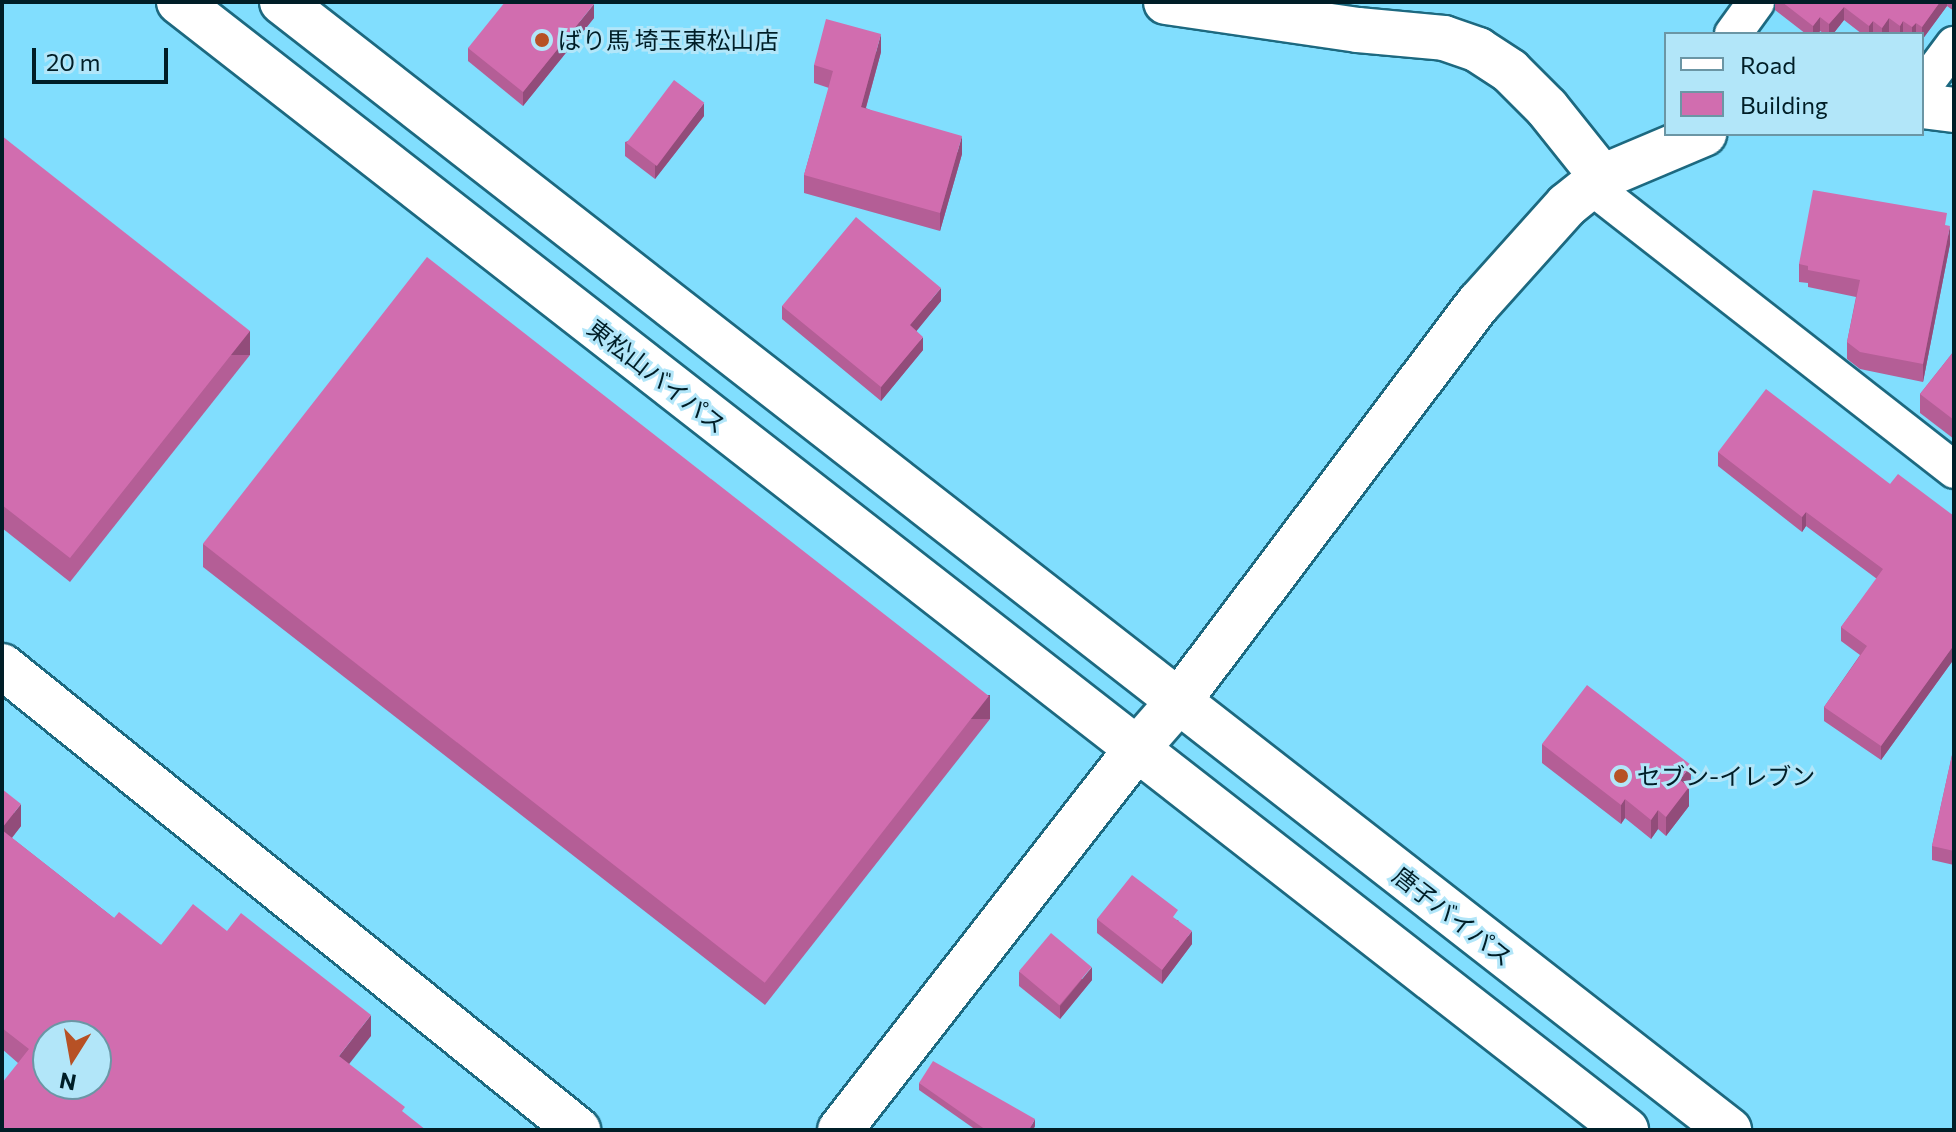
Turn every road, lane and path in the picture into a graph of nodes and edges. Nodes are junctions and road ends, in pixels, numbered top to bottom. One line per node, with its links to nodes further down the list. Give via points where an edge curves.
1 (179, 2): 16 (main road, 東松山バイパス)
2 (282, 2): 15 (main road)
3 (1166, 2): 5 (main road)
4 (1756, 2): 6 (street)
5 (1348, 16): 12 (main road, via 1444,38 1478,50 1510,71 1547,108)
6 (1734, 32)
7 (1954, 45): 8 (street)
8 (1924, 85)
9 (1924, 106): 10 (main road)
10 (1954, 110)
11 (1692, 136): 12 (main road)
12 (1596, 182): 13 (street); 15 (main road, via 1567,205 1479,303)
13 (1954, 470)
14 (2, 666): 17 (main road)
15 (1178, 702): 16 (main road); 20 (main road, 唐子バイパス)
16 (1136, 750): 18 (main road); 19 (main road)
17 (578, 1130)
18 (840, 1130)
19 (1626, 1130)
20 (1729, 1130)

